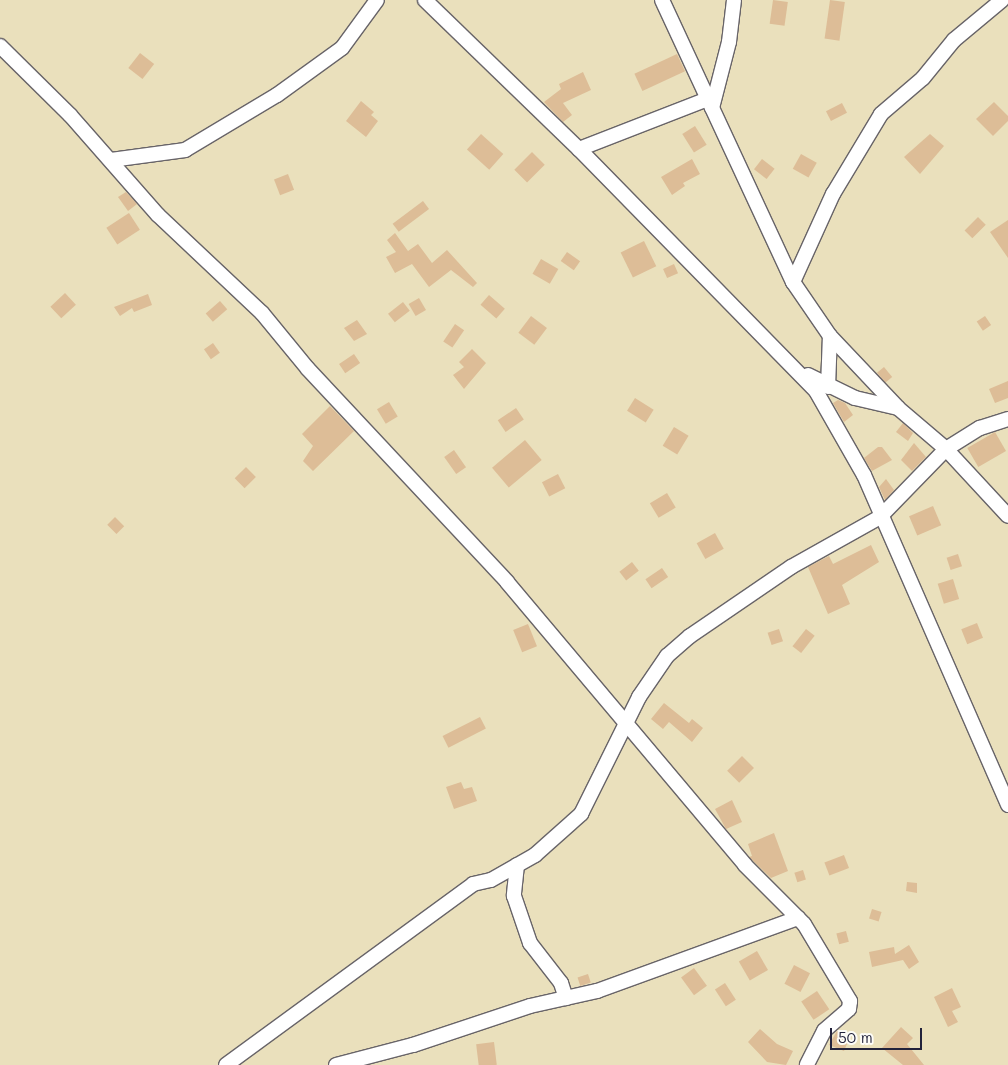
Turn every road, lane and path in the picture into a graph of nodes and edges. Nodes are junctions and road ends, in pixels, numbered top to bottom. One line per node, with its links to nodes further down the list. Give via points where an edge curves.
1 (377, 0): 11 (street, via 342,48 277,94 199,142 165,155)
2 (424, 0): 10 (street)
3 (662, 0): 9 (street)
4 (734, 0): 9 (street, via 729,42)
5 (1002, 0): 12 (street, via 954,40 923,78 881,114 833,194)
6 (0, 46): 7 (street)
7 (13, 59): 8 (street); 11 (street)
8 (0, 65)
9 (710, 103): 10 (street); 12 (street)
10 (578, 149): 14 (street)
11 (111, 160): 21 (street, via 158,215 262,313 308,369 506,582)
12 (793, 282): 13 (street)
13 (830, 336): 15 (street); 16 (street)
14 (794, 367): 15 (street); 20 (street, via 816,391 840,428 864,475)
15 (828, 387): 16 (street, via 882,406)
16 (898, 408): 18 (street)
17 (1008, 419): 18 (street, via 980,428)
18 (946, 449): 19 (street); 20 (street)
19 (1008, 516)
20 (880, 517): 21 (street, via 783,572 690,636 667,656); 22 (street)
21 (625, 723): 23 (street, via 580,814 535,855); 24 (street, via 745,866)
22 (1008, 805)
23 (517, 865): 25 (street, via 514,896 530,943 562,983); 26 (street, via 491,880 473,884)
24 (798, 918): 25 (street, via 597,991); 28 (street, via 850,1001 849,1009 824,1031)
25 (566, 998): 27 (street)
26 (226, 1065)
27 (336, 1065)
28 (807, 1065)

